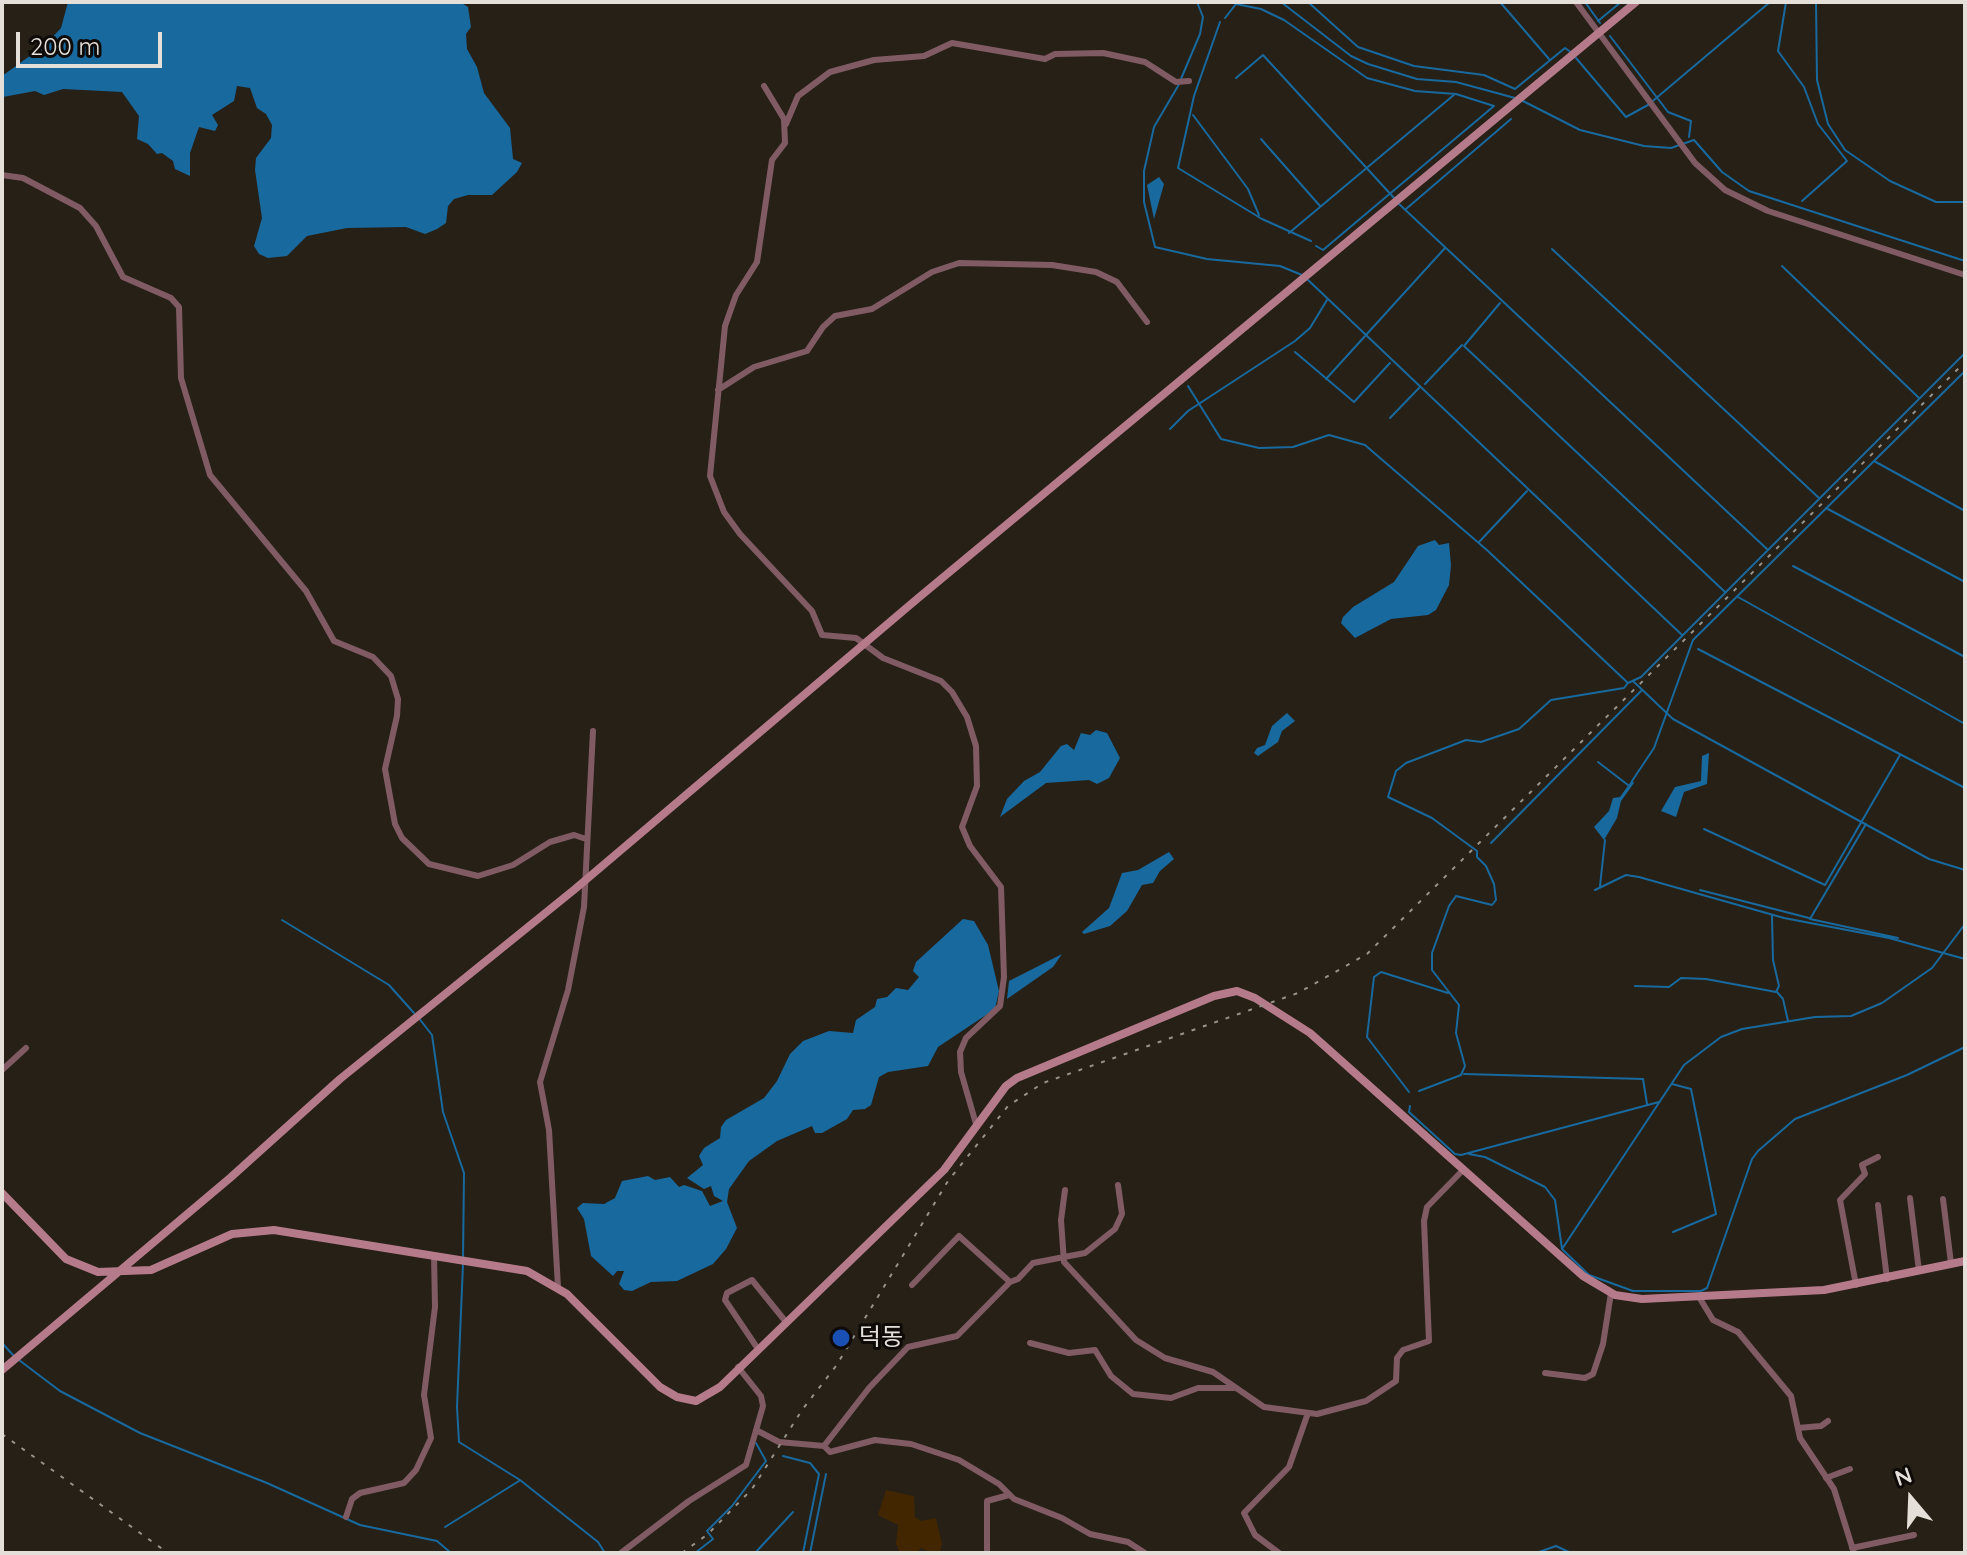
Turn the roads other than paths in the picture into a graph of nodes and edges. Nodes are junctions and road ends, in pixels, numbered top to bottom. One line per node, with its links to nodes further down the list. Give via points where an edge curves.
1 (1576, 2): 3 (street)
2 (1636, 2): 3 (main road)
3 (1599, 33): 8 (street, via 1712,179 1738,198); 11 (main road)
4 (1189, 81): 6 (street, via 1181,84 1145,62 1103,53 1045,59 952,43 924,56 874,60 830,72 798,96)
5 (764, 86): 6 (street)
6 (785, 127): 10 (street, via 785,143 772,160 757,262 736,295 725,326)
7 (2, 175): 13 (street, via 32,182 80,208 96,226 123,277 171,298 179,307 181,378 210,475 300,582 334,641 373,657 391,676 397,716 385,769 402,838 429,864 478,876 513,865 550,842 574,835)
8 (1965, 275)
9 (1147, 322): 10 (street, via 1117,282 1096,272 1052,265 959,263 932,272 872,309 835,316 807,351 754,367)
10 (718, 390): 11 (street, via 709,468 724,512 812,611 822,635)
11 (865, 643): 14 (main road); 17 (street, via 883,658 947,686 961,704 974,738 977,786 962,827 1001,887 1004,977 1000,1006 966,1038 960,1052)
12 (593, 731): 13 (street)
13 (586, 839): 14 (street)
14 (587, 879): 31 (main road, via 330,1087); 36 (street, via 568,990 540,1082 549,1130)
15 (26, 1048): 16 (street)
16 (2, 1070)
17 (976, 1124): 19 (main road, via 1017,1078 1237,991 1310,1033); 39 (main road, via 944,1170)
18 (1878, 1157): 35 (street, via 1862,1165 1865,1174 1840,1200)
19 (1463, 1170): 37 (main road, via 1583,1276); 46 (street, via 1427,1207 1424,1221 1429,1341 1403,1350 1397,1358 1396,1381 1366,1401)
20 (1118, 1185): 27 (street, via 1120,1222 1085,1253)
21 (1065, 1190): 27 (street)
22 (2, 1193): 31 (main road, via 66,1259 98,1272)
23 (1910, 1198): 30 (street)
24 (1943, 1199): 29 (street)
25 (1878, 1205): 32 (street)
26 (434, 1255): 31 (main road, via 292,1231 258,1231 210,1242 151,1270); 36 (main road, via 527,1271); 54 (street, via 435,1307 424,1395 431,1438 404,1483 360,1493)
27 (1064, 1260): 33 (street, via 1033,1263); 45 (street, via 1146,1348 1213,1372)
28 (1965, 1261): 29 (main road)
29 (1951, 1263): 30 (main road)
30 (1919, 1271): 32 (main road)
31 (117, 1273): 43 (main road)
32 (1887, 1279): 35 (main road)
33 (1010, 1282): 34 (street, via 959,1236); 50 (street, via 957,1336 908,1347)
34 (912, 1285)
35 (1856, 1285): 38 (main road)
36 (558, 1287): 42 (main road, via 651,1379 677,1397 707,1398)
37 (1611, 1293): 38 (main road, via 1642,1299); 44 (street, via 1593,1374 1585,1378)
38 (1699, 1297): 48 (street, via 1713,1320 1738,1332 1781,1381 1791,1396)
39 (786, 1322): 41 (main road); 41 (street, via 752,1280 727,1293 725,1300)
40 (1030, 1343): 45 (street, via 1069,1353 1095,1350 1111,1376 1133,1394 1171,1398 1206,1387)
41 (758, 1349): 42 (main road)
42 (738, 1367): 49 (street, via 761,1396)
43 (2, 1370)
44 (1545, 1373)
45 (1237, 1388): 46 (street, via 1264,1407)
46 (1308, 1413): 60 (street, via 1289,1467 1244,1513 1255,1535)
47 (1828, 1421): 48 (street)
48 (1798, 1428): 52 (street, via 1803,1447)
49 (756, 1430): 50 (street, via 779,1442); 57 (street, via 746,1465)
50 (824, 1446): 53 (street, via 835,1452 875,1440 902,1441 959,1460)
51 (1850, 1469): 52 (street)
52 (1826, 1478): 56 (street)
53 (1009, 1495): 58 (street, via 987,1501); 59 (street, via 1090,1534 1128,1542)
54 (346, 1517)
55 (1914, 1535): 56 (street)
56 (1853, 1550)
57 (621, 1553)
58 (987, 1553)
59 (1145, 1553)
60 (1279, 1553)

